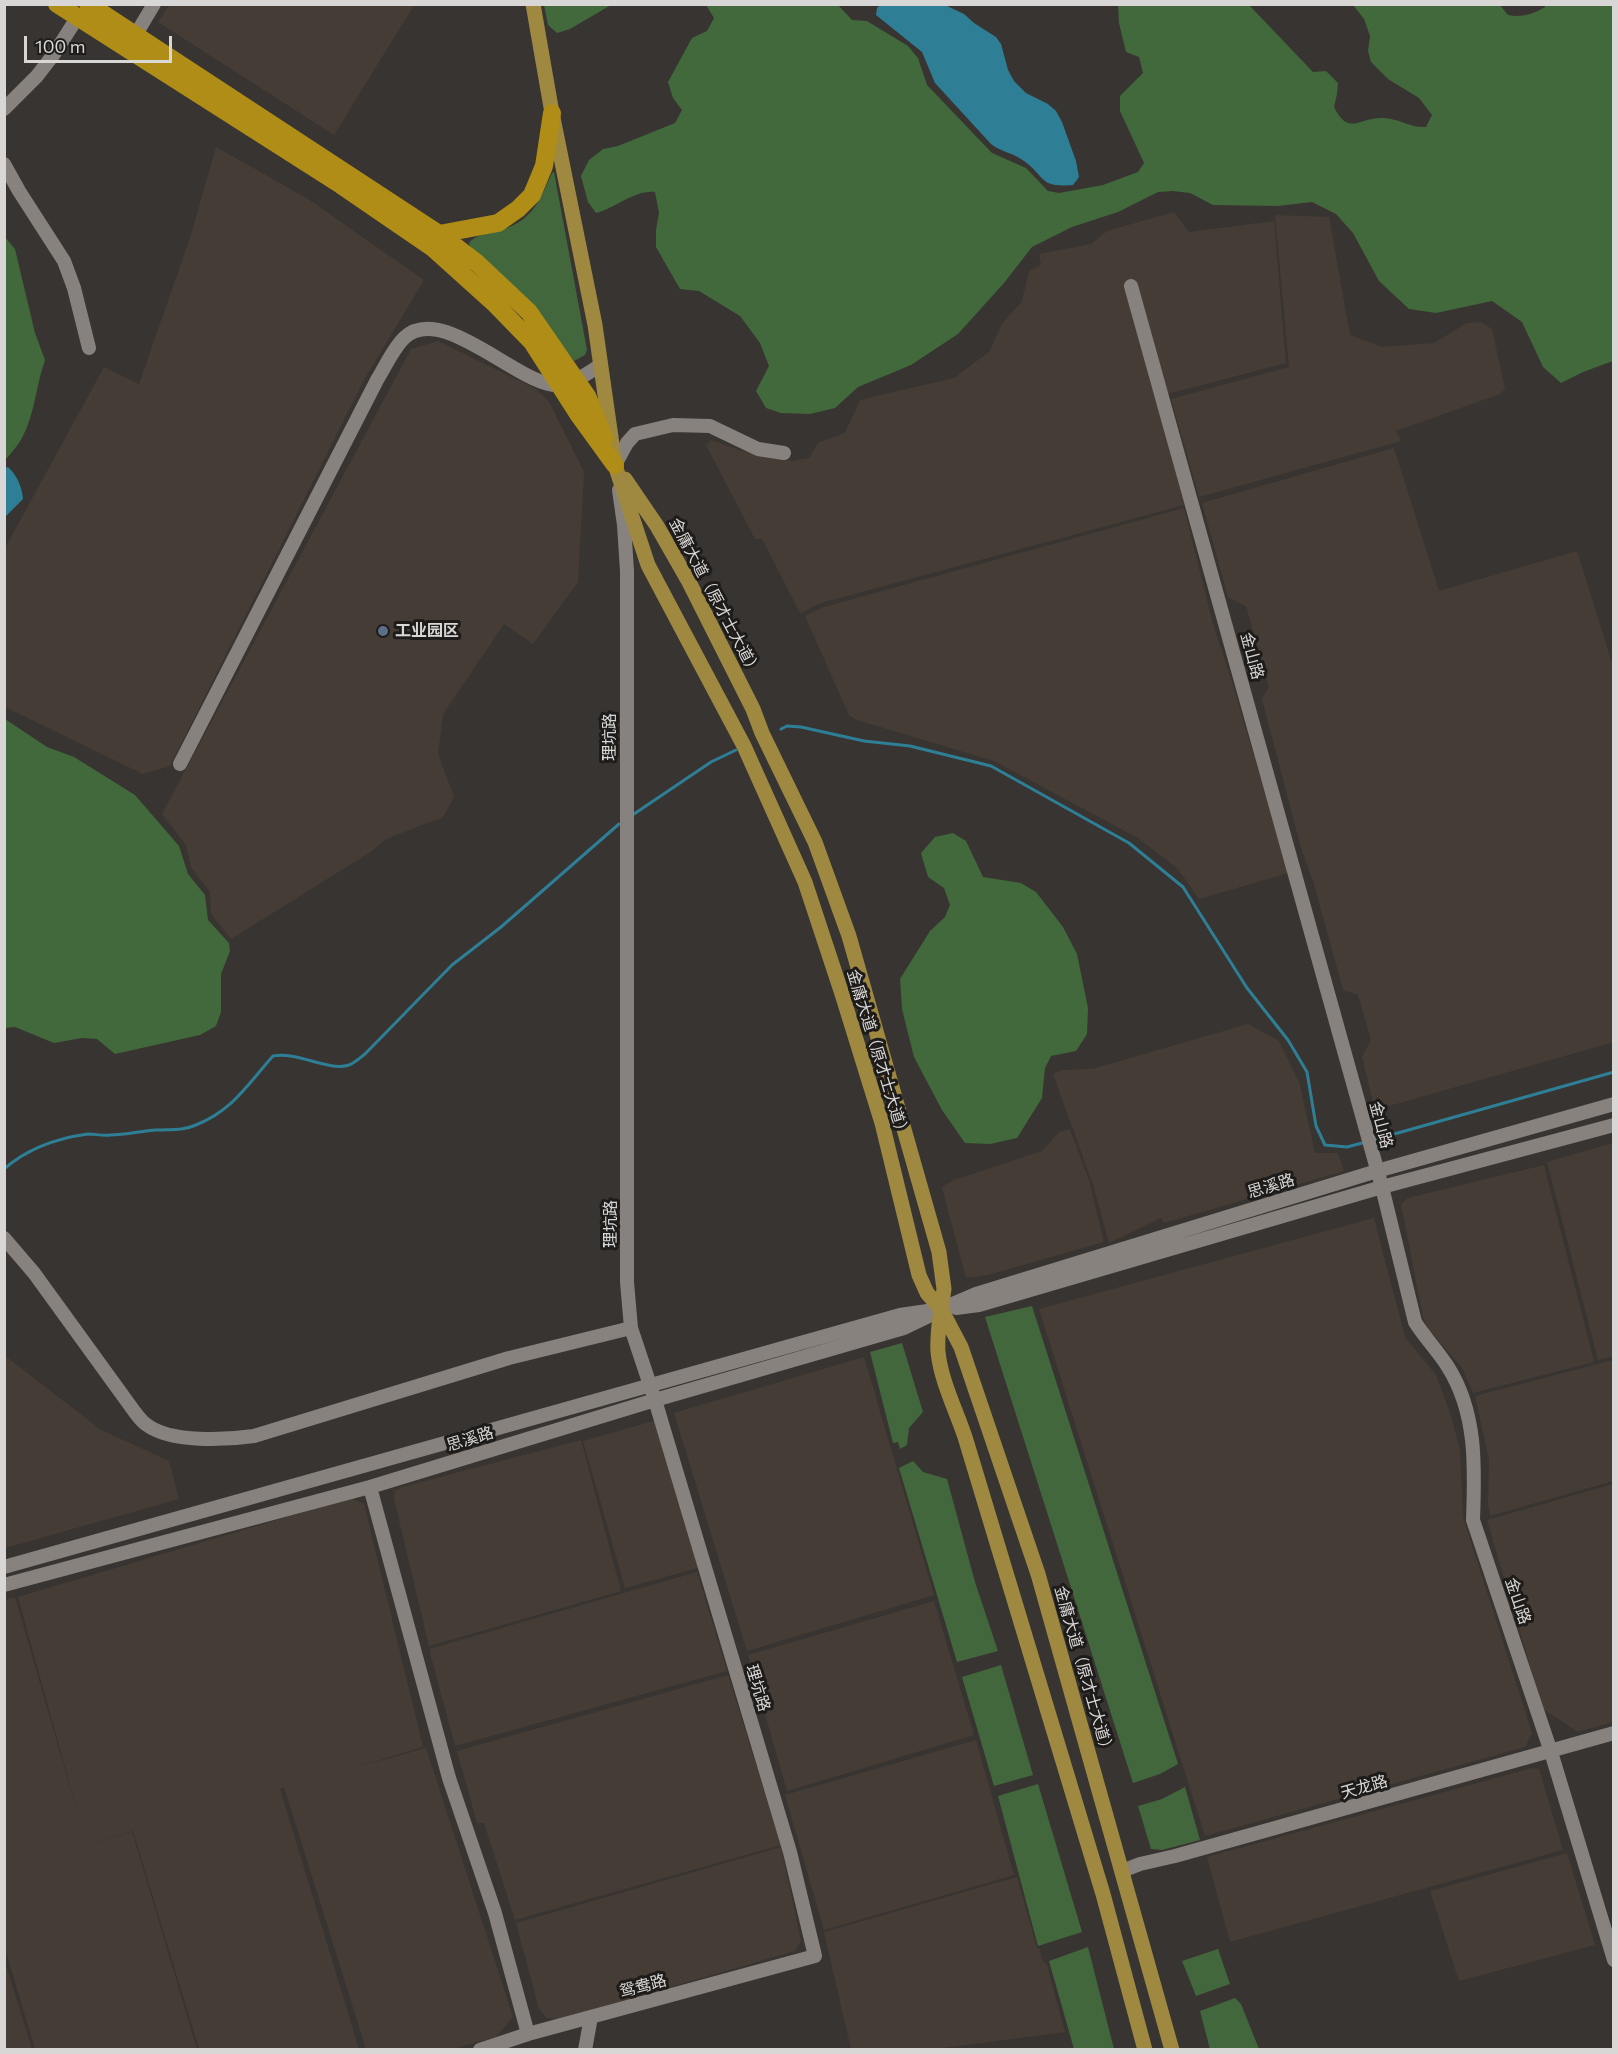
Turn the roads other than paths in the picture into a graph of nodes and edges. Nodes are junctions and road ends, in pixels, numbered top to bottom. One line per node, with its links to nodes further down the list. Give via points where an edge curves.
1 (57, 4): 4 (highway)
2 (154, 4): 5 (street)
3 (533, 4): 7 (main road)
4 (82, 11): 5 (highway); 6 (street, via 37,76); 13 (highway, via 433,248 494,303)
5 (135, 36): 9 (highway)
6 (4, 109)
7 (552, 113): 9 (highway, via 544,166 532,195 498,223); 12 (main road)
8 (4, 164): 11 (street, via 64,261)
9 (440, 234): 13 (highway, via 529,312)
10 (1131, 286): 21 (street, 金山路)
11 (88, 348)
12 (601, 365): 13 (street); 15 (main road)
13 (568, 382): 15 (highway); 18 (street, via 543,382 442,331 427,329 404,338 376,380)
14 (784, 453): 15 (street, via 758,449 710,426 672,424 635,434)
15 (615, 465): 16 (main road, 金庸大道（原才士大道）, via 689,582); 17 (main road, 金庸大道（原才士大道）, via 648,565); 25 (street, 理坑路, via 627,571 627,1282)
16 (762, 733): 17 (main road); 24 (main road, 金庸大道（原才士大道）, via 815,842 849,936 939,1252 944,1289)
17 (742, 742): 24 (main road, 金庸大道（原才士大道）, via 805,882 882,1123 919,1275)
18 (180, 764)
19 (1614, 1104): 21 (street, 思溪路)
20 (1614, 1125): 22 (street, 思溪路)
21 (1377, 1171): 22 (street, 金山路); 24 (street, 思溪路, via 976,1294)
22 (1382, 1187): 24 (street, 思溪路, via 979,1305); 32 (street, 金山路, via 1415,1322 1448,1366 1464,1398 1473,1438 1473,1520)
23 (4, 1238): 25 (street, via 147,1425 162,1433 204,1440 254,1436 509,1358)
24 (941, 1310): 26 (street, 思溪路, via 900,1315); 27 (street, 思溪路, via 903,1328); 33 (main road, 金庸大道（原才士大道）, via 961,1347 1038,1574); 40 (main road, 金庸大道（原才士大道）, via 938,1338 943,1374 969,1448 1100,1883)
25 (631, 1328): 26 (street, 理坑路)
26 (649, 1385): 27 (street, 理坑路); 29 (street, 思溪路)
27 (655, 1400): 28 (street, 思溪路); 34 (street, 理坑路, via 790,1852)
28 (370, 1487): 30 (street, 思溪路); 37 (street, via 448,1778 495,1913)
29 (4, 1568)
30 (4, 1585)
31 (1614, 1733): 32 (street, 天龙路)
32 (1551, 1752): 33 (street, 天龙路); 35 (street, 金山路)
33 (1122, 1871): 41 (main road, 金庸大道（原才士大道）)
34 (814, 1956): 36 (street, 鸳鸯路)
35 (1614, 1960)
36 (591, 2018): 37 (street, 鸳鸯路); 39 (street)
37 (528, 2034): 38 (street, 鸳鸯路)
38 (487, 2048)
39 (585, 2049)
40 (1145, 2049)
41 (1172, 2049)

